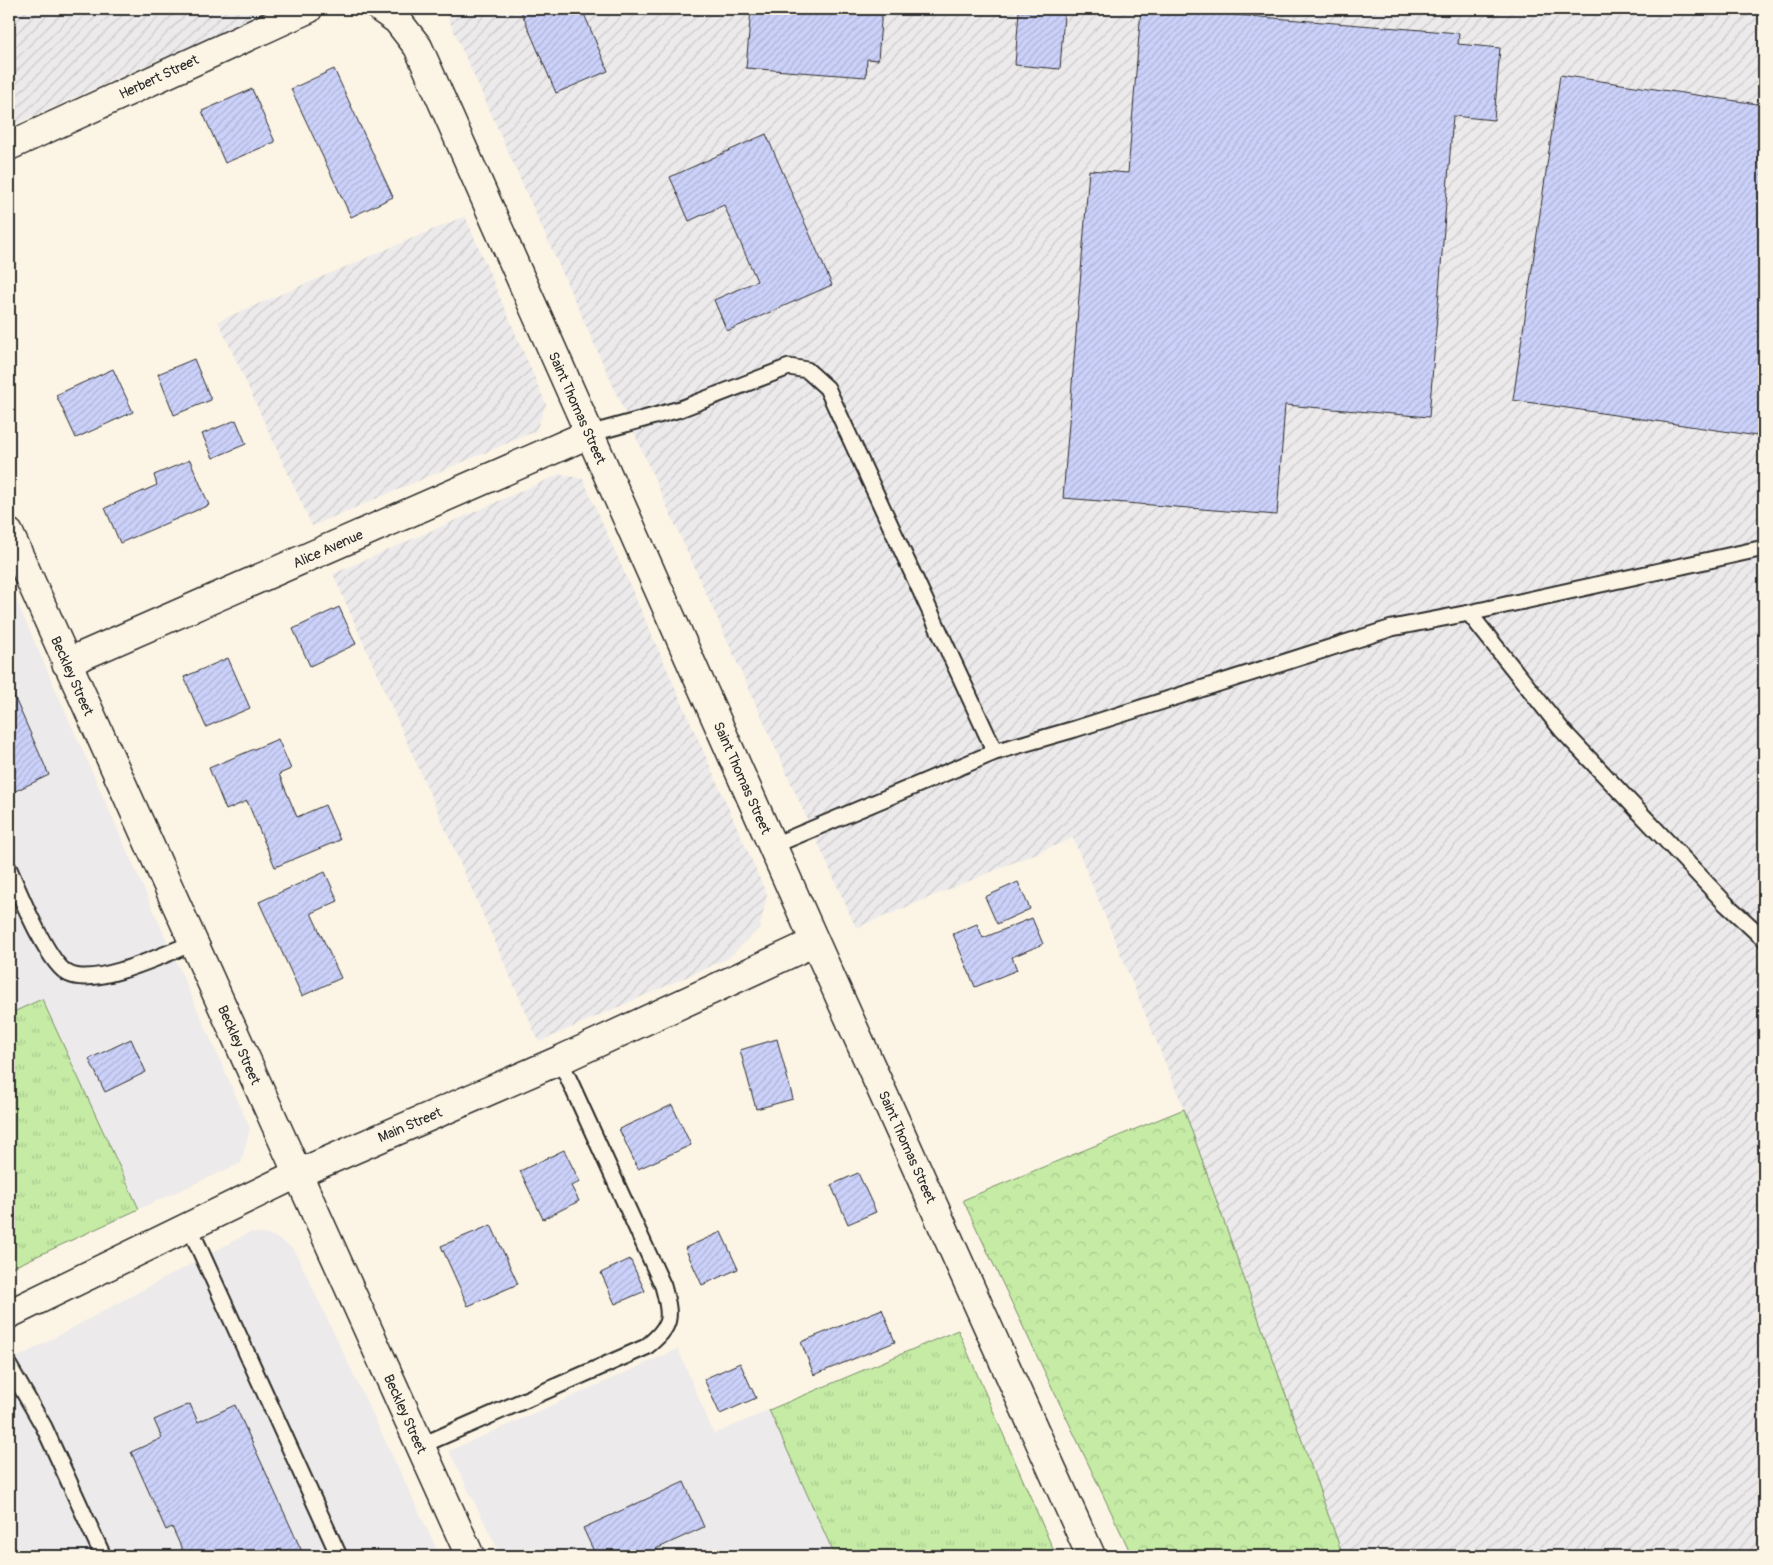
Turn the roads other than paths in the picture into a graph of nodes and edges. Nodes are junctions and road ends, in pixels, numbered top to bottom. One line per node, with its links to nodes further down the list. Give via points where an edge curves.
1 (308, 9): 3 (street, Herbert Street)
2 (381, 9): 4 (street, Saint Thomas Street, via 397,20 418,47)
3 (9, 146)
4 (589, 434): 9 (street, Alice Avenue); 10 (lane, via 680,410 789,367 807,370 828,388); 11 (street, Saint Thomas Street)
5 (9, 533): 7 (street, Beckley Street)
6 (1764, 548): 8 (lane)
7 (15, 564): 9 (street, Beckley Street)
8 (1469, 613): 10 (lane, via 1392,628); 13 (lane, via 1562,730 1726,904)
9 (66, 663): 15 (street, Beckley Street)
10 (995, 752): 11 (lane)
11 (772, 846): 14 (street, Saint Thomas Street)
12 (9, 869): 15 (lane, via 49,954 68,974 89,978 123,970)
13 (1764, 939)
14 (815, 942): 16 (street, Main Street); 25 (street, Saint Thomas Street)
15 (193, 943): 17 (street, Beckley Street)
16 (560, 1060): 17 (street, Main Street); 21 (lane, via 663,1286 669,1321 661,1335 646,1347)
17 (297, 1174): 18 (street, Main Street); 21 (street, Beckley Street)
18 (189, 1226): 19 (street, Main Street); 23 (lane)
19 (9, 1314)
20 (9, 1366): 22 (lane, via 44,1426)
21 (420, 1446): 24 (street, Beckley Street)
22 (103, 1556)
23 (339, 1556)
24 (470, 1556)
25 (1091, 1556)

